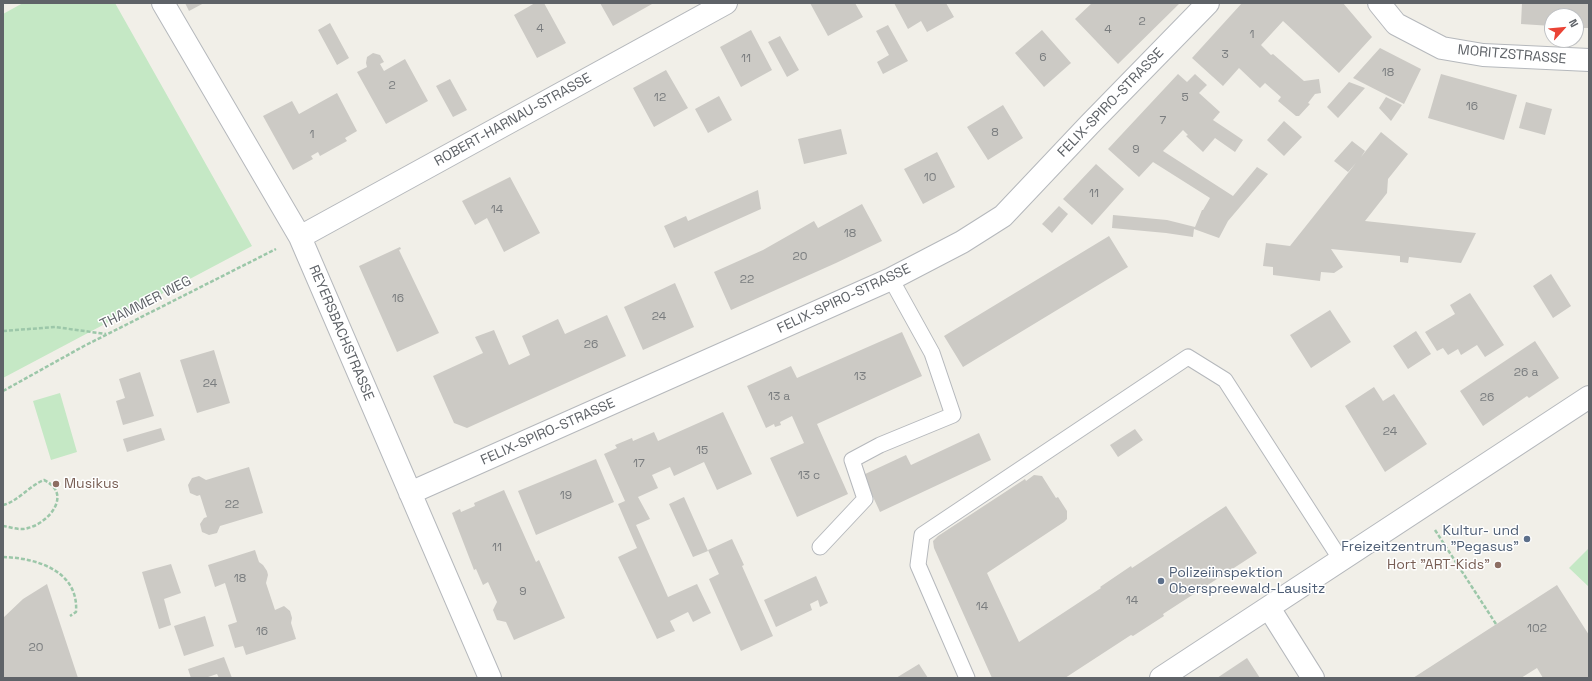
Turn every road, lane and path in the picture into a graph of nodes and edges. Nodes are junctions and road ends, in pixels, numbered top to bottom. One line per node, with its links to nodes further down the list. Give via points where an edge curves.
1 (163, 3): 6 (street, REYERSBACHSTRASSE)
2 (726, 3): 6 (street, ROBERT-HARNAU-STRASSE)
3 (1208, 3): 7 (street, FELIX-SPIRO-STRASSE, via 1003,216 962,242)
4 (1379, 3): 5 (street, MORITZSTRASSE, via 1396,24 1442,48 1483,56)
5 (1589, 60)
6 (300, 237): 9 (path, THAMMER WEG); 12 (street, REYERSBACHSTRASSE)
7 (891, 279): 12 (street, FELIX-SPIRO-STRASSE); 16 (lane, via 932,353 953,415 880,445 852,460 865,499)
8 (3, 331): 9 (path, via 55,327)
9 (106, 335): 10 (path, THAMMER WEG)
10 (3, 391)
11 (1589, 397): 14 (street)
12 (410, 493): 22 (street, REYERSBACHSTRASSE)
13 (3, 505): 15 (path, via 12,502 30,487 44,480 51,483 58,499 55,509 38,524 22,530)
14 (1420, 508): 18 (street); 21 (path)
15 (3, 526)
16 (820, 547)
17 (3, 557): 20 (path, via 31,561 50,567 60,574 69,582 74,593 76,612)
18 (1341, 560): 19 (street); 23 (lane, via 1225,380 1188,357 922,535 918,565)
19 (1269, 608): 24 (street); 25 (street)
20 (70, 616)
21 (1496, 624)
22 (490, 678)
23 (967, 678)
24 (1161, 678)
25 (1313, 678)

